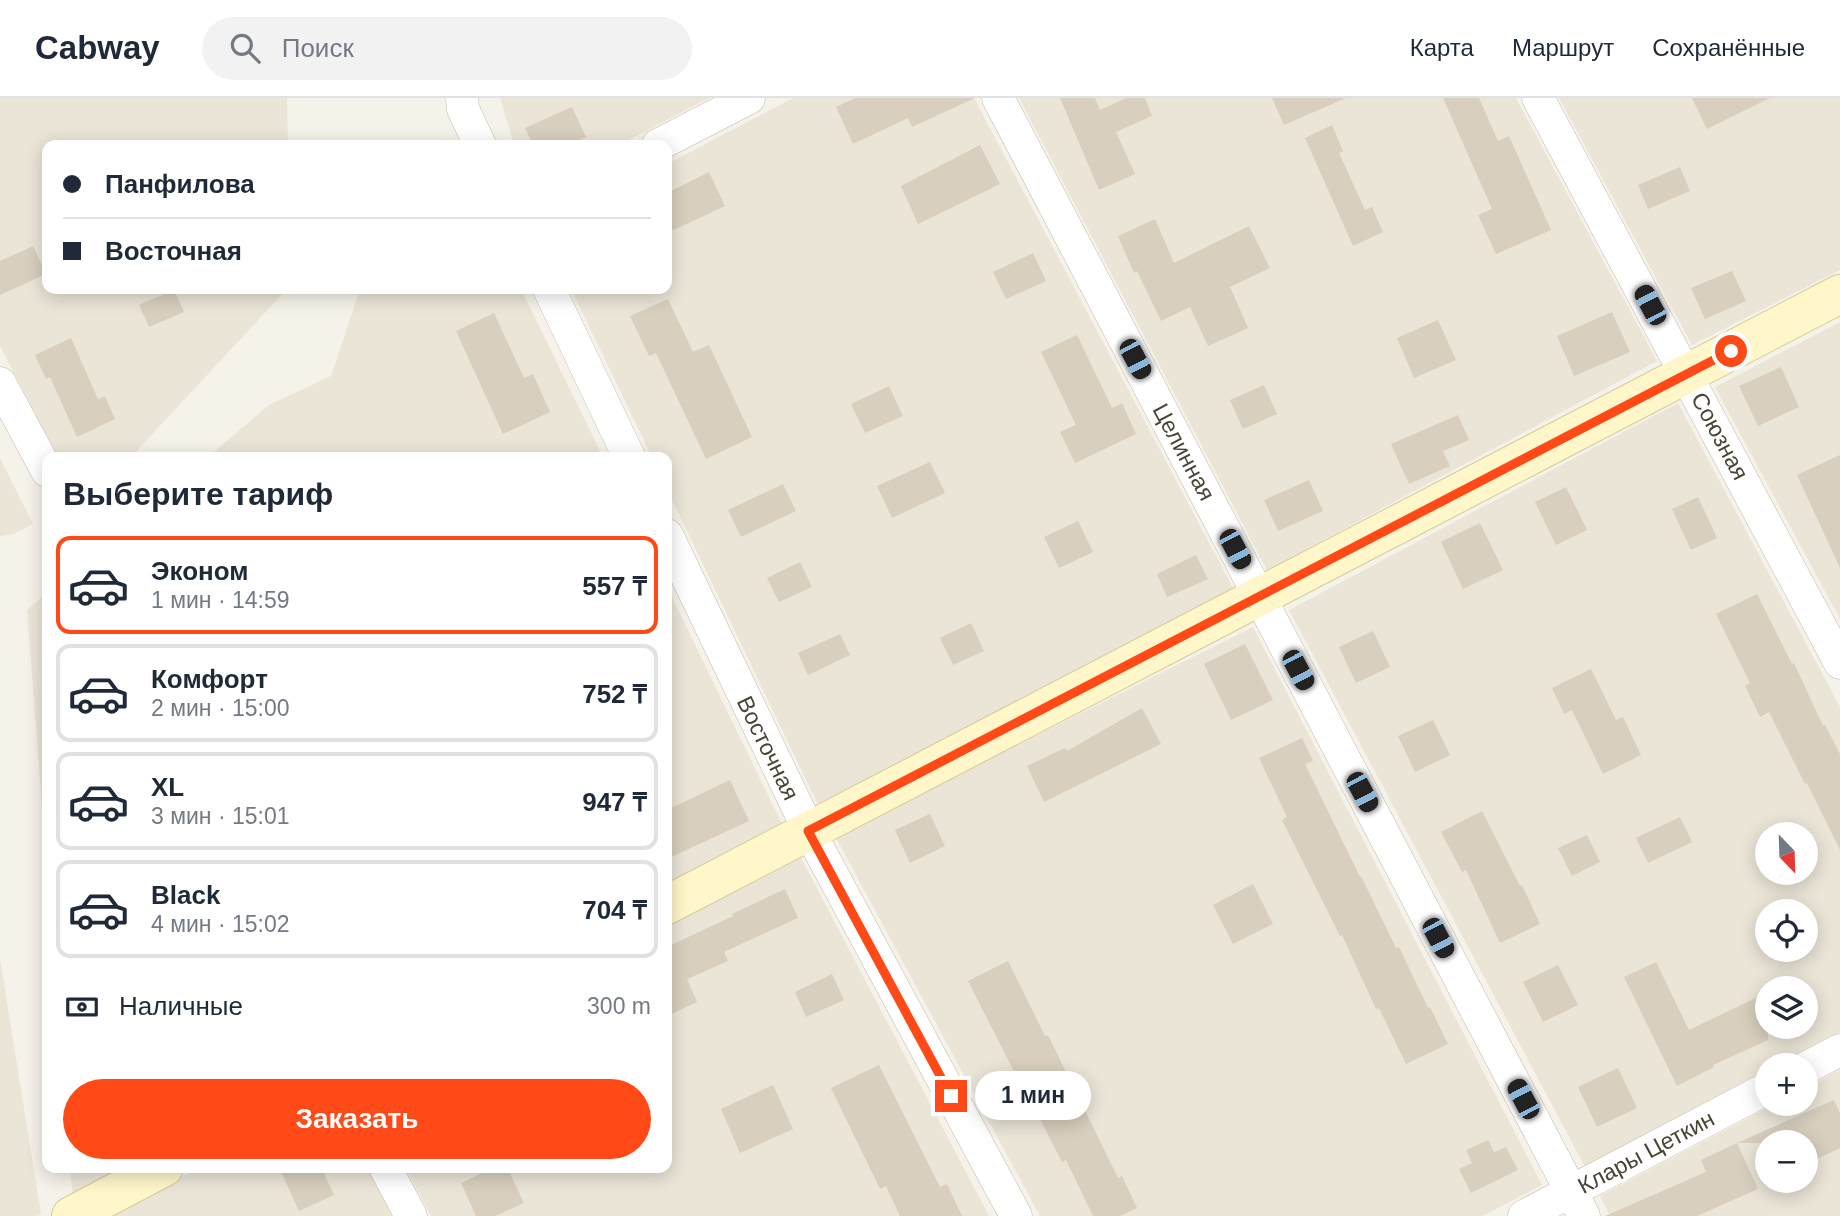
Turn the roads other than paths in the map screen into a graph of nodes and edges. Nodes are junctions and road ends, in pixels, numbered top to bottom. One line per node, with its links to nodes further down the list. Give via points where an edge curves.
1 (462, 98): 5 (street)
2 (749, 98): 6 (street)
3 (998, 98): 14 (street, Целинная)
4 (1538, 98): 9 (street, Союзная)
5 (478, 140)
6 (668, 140)
7 (551, 294): 11 (street)
8 (1840, 294): 9 (street)
9 (1687, 374): 14 (street); 15 (street, Союзная)
10 (0, 383): 12 (street)
11 (627, 452)
12 (42, 462)
13 (672, 545): 16 (street, Восточная)
14 (1259, 597): 16 (street); 23 (street, Целинная)
15 (1840, 663)
16 (808, 831): 17 (street); 26 (street, Восточная)
17 (672, 902)
18 (1840, 1050): 19 (street)
19 (1818, 1062)
20 (1755, 1096): 23 (street, Клары Цеткин)
21 (153, 1173): 24 (street)
22 (388, 1173): 25 (street)
23 (1578, 1203): 27 (street, Клары Цеткин)
24 (71, 1216)
25 (411, 1216)
26 (1016, 1216)
27 (1524, 1216)

